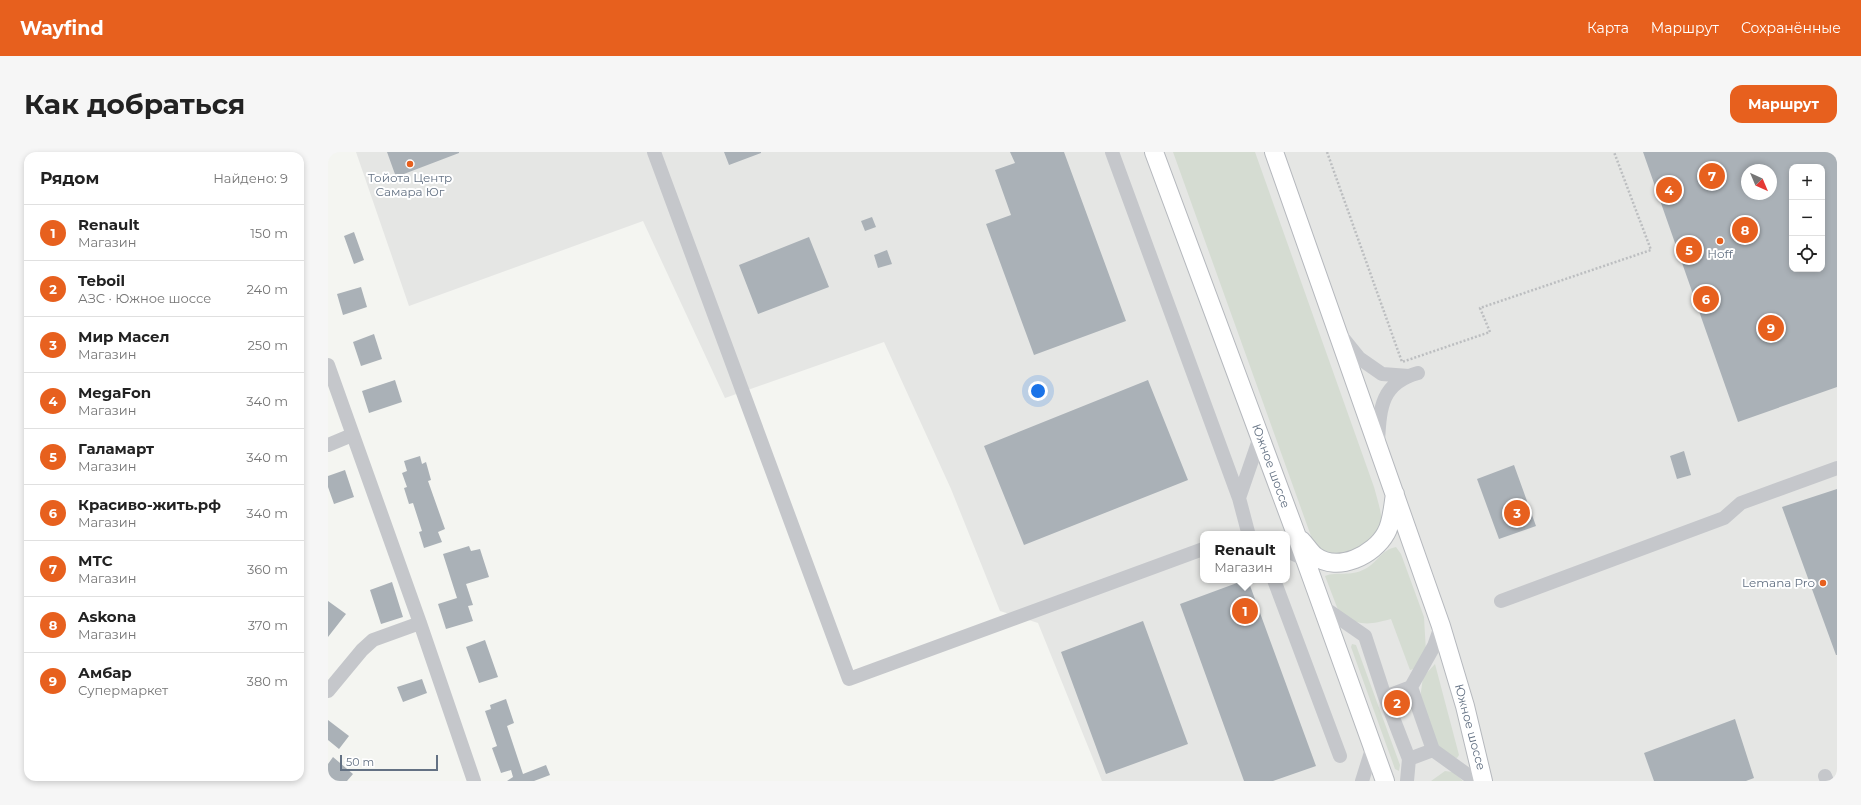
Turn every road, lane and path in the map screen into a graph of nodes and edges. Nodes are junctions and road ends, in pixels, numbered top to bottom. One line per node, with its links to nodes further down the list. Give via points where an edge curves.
1 (654, 152): 18 (street, via 849,679)
2 (1112, 152): 15 (street)
3 (1154, 152): 10 (main road, Южное шоссе)
4 (1274, 152): 7 (main road, Южное шоссе)
5 (1327, 152): 6 (path, via 1402,362 1490,332 1480,308 1651,250)
6 (1614, 152)
7 (1338, 331): 11 (main road, Южное шоссе); 11 (street, via 1359,358 1382,374 1413,374 1394,384 1386,396 1380,416)
8 (328, 365): 9 (street)
9 (352, 436): 12 (street); 24 (street)
10 (1260, 437): 15 (street); 17 (main road, Южное шоссе)
11 (1378, 444): 14 (main road, Южное шоссе)
12 (328, 445)
13 (1837, 468): 22 (street, via 1741,503 1724,518)
14 (1396, 494): 17 (main road, via 1387,532 1373,549 1361,557 1330,563 1315,556); 25 (main road, Южное шоссе)
15 (1239, 498): 16 (street)
16 (1247, 531)
17 (1296, 534): 20 (main road, Южное шоссе)
18 (1200, 550)
19 (1290, 553): 20 (street)
20 (1305, 559): 23 (main road, Южное шоссе)
21 (1275, 583): 31 (street)
22 (1500, 601)
23 (1323, 607): 28 (street, via 1365,636); 29 (main road, Южное шоссе)
24 (420, 623): 27 (street, via 373,640); 33 (street)
25 (1441, 626): 26 (street, via 1434,646); 38 (main road, Южное шоссе)
26 (1411, 687): 28 (street); 30 (street)
27 (328, 691)
28 (1385, 697): 32 (street)
29 (1372, 746): 34 (street); 35 (main road, Южное шоссе)
30 (1433, 750): 32 (street); 37 (street)
31 (1340, 756)
32 (1409, 759): 36 (street)
33 (474, 781)
34 (1362, 781)
35 (1385, 781)
36 (1407, 781)
37 (1476, 781)
38 (1484, 781)

